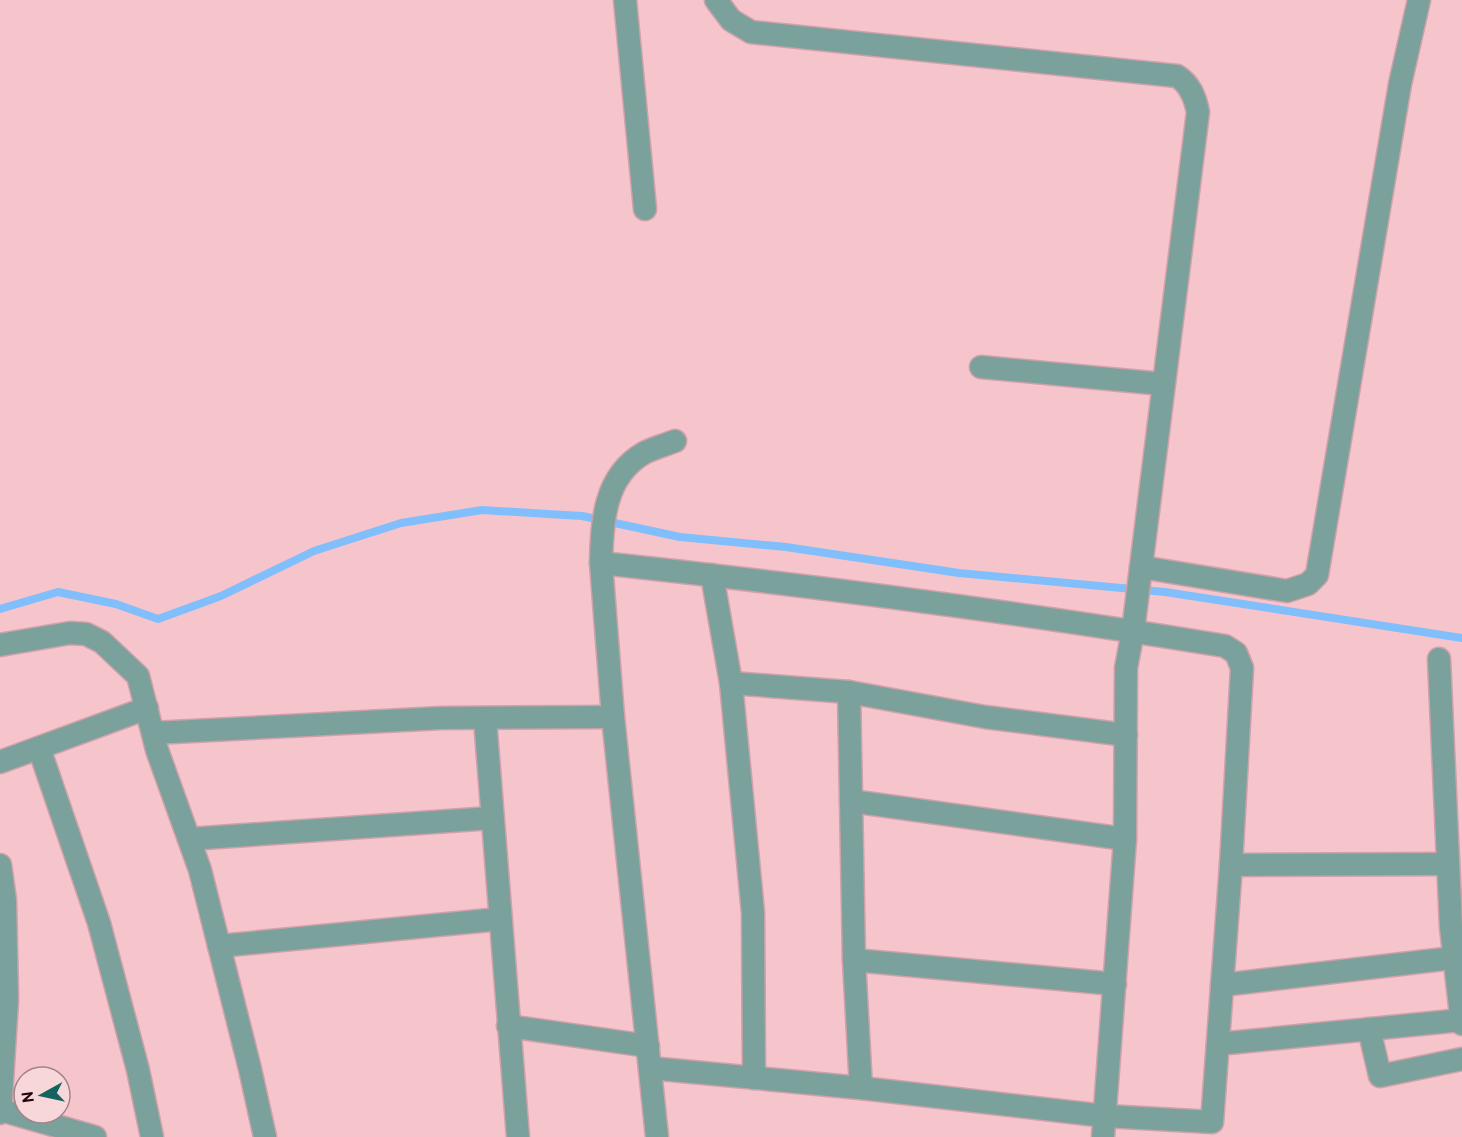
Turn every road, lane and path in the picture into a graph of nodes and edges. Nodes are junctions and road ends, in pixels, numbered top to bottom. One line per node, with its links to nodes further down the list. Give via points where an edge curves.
1 (625, 0): 4 (street)
2 (716, 0): 6 (street, via 731,20 751,32 1177,76 1184,80 1198,112)
3 (1419, 0): 9 (street, via 1400,84 1317,575 1308,584 1287,591)
4 (645, 209)
5 (981, 367): 6 (street)
6 (1163, 384): 9 (street)
7 (675, 441): 8 (street, via 643,454 623,471 607,499)
8 (601, 553): 10 (street); 17 (street)
9 (1140, 570): 11 (street)
10 (712, 575): 11 (street); 14 (street)
11 (1134, 622): 20 (street, via 1126,668); 29 (street, via 1225,646 1239,660 1242,668)
12 (0, 645): 16 (street, via 70,633 86,634 102,642 138,676)
13 (1439, 659): 23 (street)
14 (731, 683): 15 (street); 43 (street, via 753,913)
15 (849, 693): 20 (street, via 985,717); 24 (street)
16 (147, 708): 19 (street); 21 (street)
17 (613, 717): 18 (street); 41 (street)
18 (485, 719): 19 (street); 25 (street)
19 (153, 733): 26 (street)
20 (1126, 735): 27 (street)
21 (39, 748): 22 (street); 48 (street, via 99,923)
22 (0, 762)
23 (1454, 792): 30 (street)
24 (850, 801): 27 (street); 34 (street)
25 (492, 818): 26 (street); 31 (street)
26 (189, 839): 32 (street)
27 (1125, 839): 35 (street)
28 (0, 865): 45 (street, via 5,900 7,1000)
29 (1231, 865): 30 (street); 36 (street)
30 (1453, 875): 33 (street)
31 (500, 919): 32 (street); 38 (street)
32 (219, 946): 49 (street)
33 (1458, 958): 36 (street); 37 (street)
34 (854, 960): 35 (street); 44 (street)
35 (1115, 984): 46 (street)
36 (1222, 985): 40 (street)
37 (1462, 1022): 39 (street)
38 (508, 1026): 41 (street); 50 (street)
39 (1369, 1029): 40 (street); 42 (street, via 1380,1076)
40 (1218, 1044): 46 (street, via 1212,1122)
41 (649, 1057): 43 (street); 51 (street)
42 (1462, 1059)
43 (754, 1078): 44 (street)
44 (861, 1089): 46 (street)
45 (0, 1112): 47 (street)
46 (1104, 1127)
47 (95, 1137)
48 (152, 1137)
49 (265, 1137)
50 (518, 1137)
51 (657, 1137)

